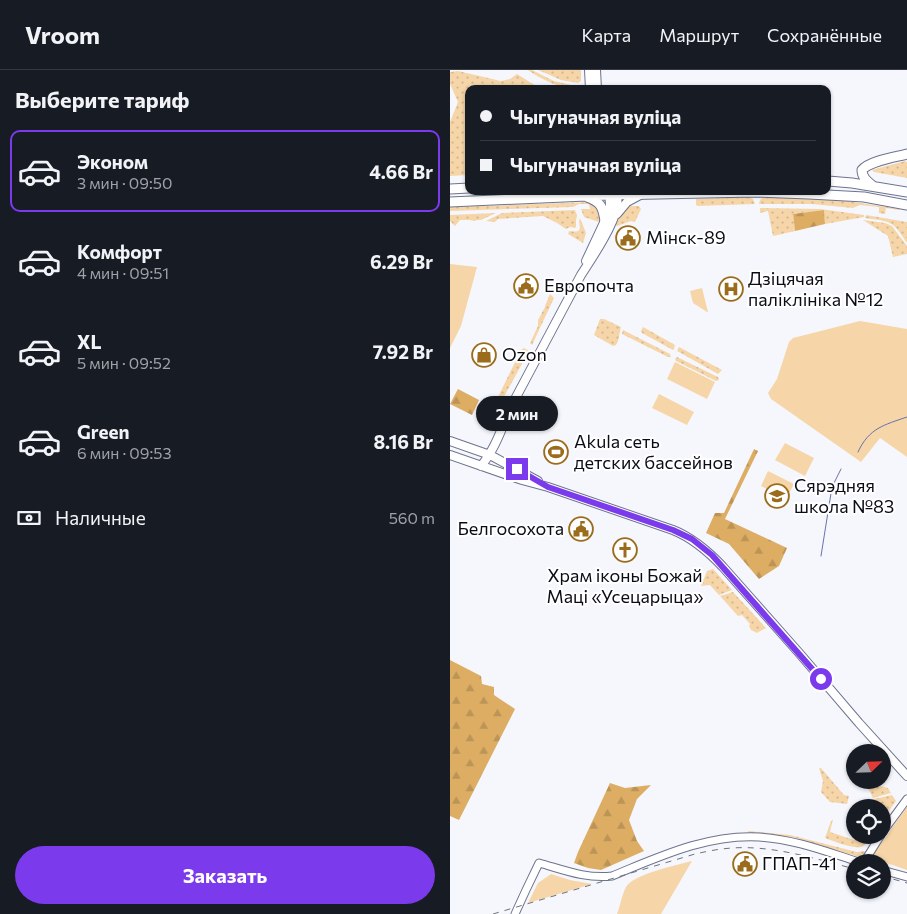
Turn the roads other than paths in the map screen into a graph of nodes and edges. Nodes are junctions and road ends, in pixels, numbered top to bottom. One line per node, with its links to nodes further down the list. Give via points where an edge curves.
1 (589, 70): 3 (main road)
2 (596, 70): 4 (main road)
3 (590, 85)
4 (597, 85)
5 (907, 154): 7 (main road, via 864,167 863,176)
6 (831, 181): 7 (main road)
7 (873, 187): 10 (main road)
8 (465, 188): 9 (main road)
9 (450, 189)
10 (907, 192)
11 (594, 195): 15 (main road)
12 (612, 195): 18 (main road)
13 (640, 195): 18 (main road, via 626,202)
14 (827, 195): 17 (main road, via 864,197)
15 (585, 196): 16 (main road); 18 (main road, via 600,204)
16 (450, 202)
17 (907, 205)
18 (608, 222): 21 (main road, via 503,424 489,444)
19 (450, 442): 21 (main road)
20 (450, 454): 22 (main road)
21 (487, 454): 22 (main road); 23 (main road)
22 (481, 466): 23 (main road)
23 (548, 487): 24 (main road, via 681,533 702,546)
24 (907, 776)
25 (907, 799): 26 (street)
26 (891, 821)
27 (846, 858): 30 (street, via 791,842 740,837 684,848 612,876 588,876 539,863)
28 (891, 873): 29 (street)
29 (907, 877)
30 (515, 914)

